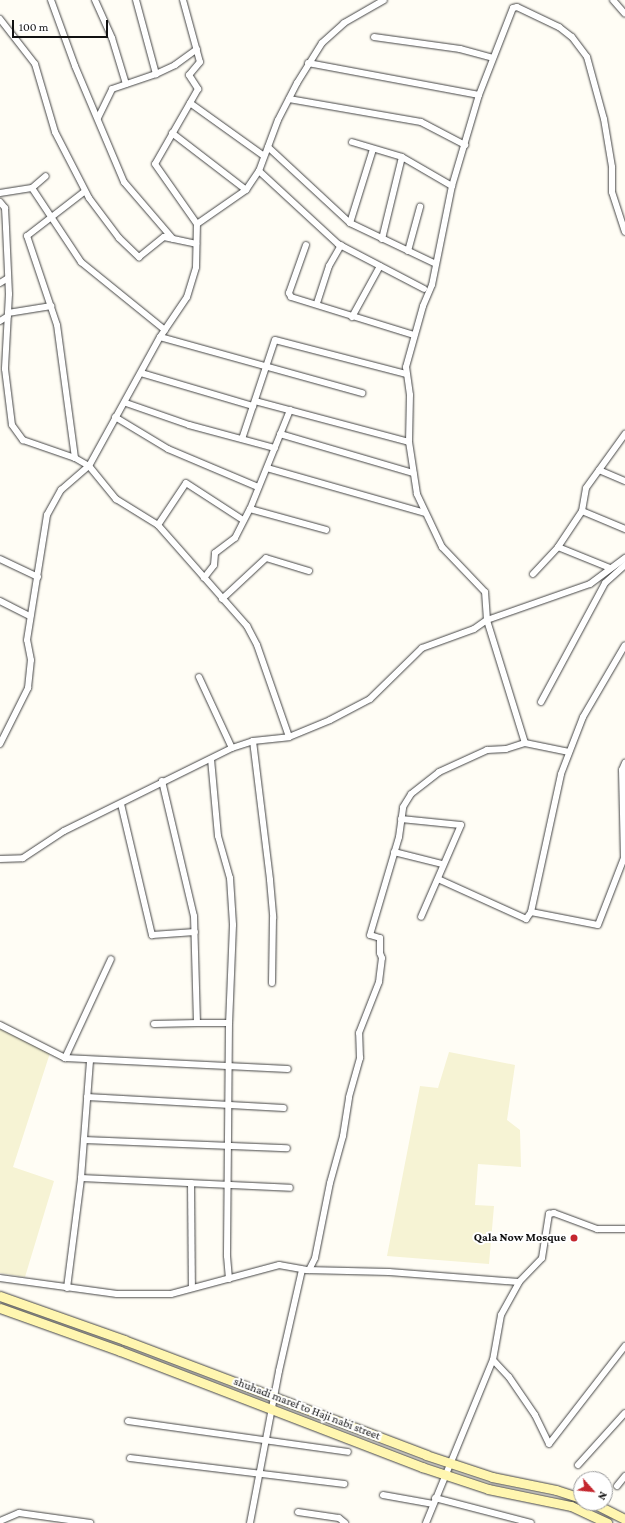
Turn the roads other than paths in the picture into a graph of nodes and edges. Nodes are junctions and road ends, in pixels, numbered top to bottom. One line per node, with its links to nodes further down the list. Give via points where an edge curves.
1 (51, 0): 18 (street)
2 (95, 0): 14 (street, via 112,38)
3 (136, 0): 13 (street)
4 (183, 0): 10 (street)
5 (384, 0): 12 (street, via 344,24 322,43)
6 (613, 0): 7 (street)
7 (625, 14)
8 (0, 19): 31 (street, via 35,64 55,132)
9 (374, 37): 11 (street, via 460,49)
10 (197, 49): 13 (street, via 175,65); 17 (street, via 200,62 189,75 198,89)
11 (493, 58): 15 (street); 40 (street, via 513,8 517,7 559,27 585,53 599,95 612,167 612,192)
12 (308, 63): 15 (street); 16 (street)
13 (156, 74): 14 (street)
14 (126, 84): 18 (street, via 112,89)
15 (479, 95): 21 (street)
16 (289, 99): 21 (street, via 421,122); 22 (street)
17 (190, 103): 19 (street); 24 (street)
18 (98, 118): 41 (street, via 124,182)
19 (172, 133): 30 (street); 37 (street, via 155,164)
20 (352, 142): 23 (street)
21 (465, 145): 28 (street)
22 (268, 147): 24 (street); 36 (street)
23 (373, 149): 25 (street); 36 (street)
24 (264, 156): 26 (street)
25 (402, 157): 28 (street); 42 (street)
26 (259, 171): 30 (street); 45 (street)
27 (46, 176): 29 (street)
28 (452, 186): 47 (street)
29 (32, 188): 32 (street); 35 (street)
30 (246, 190): 37 (street)
31 (85, 191): 35 (street); 41 (street, via 119,238 139,257 164,237)
32 (0, 193)
33 (0, 202): 38 (street, via 5,208)
34 (420, 207): 46 (street)
35 (51, 220): 53 (street, via 27,236); 57 (street, via 81,262)
36 (350, 223): 42 (street)
37 (197, 224): 43 (street)
38 (6, 228): 39 (street); 49 (street)
39 (0, 232)
40 (625, 232)
41 (173, 239): 43 (street)
42 (382, 239): 46 (street)
43 (196, 244): 57 (street, via 196,267 191,286 187,297)
44 (306, 245): 55 (street, via 289,293 291,297)
45 (341, 245): 48 (street); 52 (street, via 329,266)
46 (408, 251): 47 (street)
47 (436, 264): 58 (street)
48 (380, 266): 51 (street); 55 (street)
49 (8, 278): 50 (street); 54 (street)
50 (0, 283)
51 (424, 290)
52 (317, 303)
53 (51, 306): 54 (street); 74 (street, via 57,325)
54 (8, 315): 56 (street); 60 (street)
55 (352, 317): 58 (street)
56 (0, 321)
57 (165, 330): 59 (street)
58 (414, 335): 63 (street)
59 (160, 337): 61 (street); 62 (street)
60 (3, 364): 74 (street, via 12,425 23,440)
61 (264, 367): 63 (street, via 276,339); 64 (street); 66 (street)
62 (140, 373): 65 (street); 66 (street)
63 (406, 374): 72 (street, via 410,395)
64 (362, 393)
65 (126, 403): 68 (street); 71 (street, via 189,425)
66 (254, 404): 67 (street); 71 (street)
67 (290, 410): 69 (street); 72 (street)
68 (116, 417): 75 (street); 80 (street, via 168,449)
69 (280, 434): 73 (street); 78 (street)
70 (624, 436): 77 (street)
71 (242, 439): 73 (street)
72 (409, 442): 78 (street)
73 (275, 448): 76 (street)
74 (75, 458): 75 (street)
75 (89, 466): 85 (street, via 116,499); 95 (street, via 60,490 47,515)
76 (267, 468): 80 (street); 83 (street)
77 (599, 470): 79 (street); 82 (street, via 586,488)
78 (413, 473): 83 (street, via 417,494)
79 (625, 481)
80 (258, 487): 81 (street)
81 (250, 509): 84 (street); 87 (street)
82 (582, 511): 86 (street); 88 (street)
83 (426, 513): 102 (street, via 442,547 485,592)
84 (243, 520): 85 (street, via 186,483); 97 (street, via 235,538 215,553 214,565)
85 (158, 525): 97 (street)
86 (625, 529)
87 (326, 530)
88 (558, 547): 92 (street); 94 (street)
89 (625, 558): 92 (street)
90 (0, 559): 95 (street)
91 (625, 565): 98 (street)
92 (610, 568): 96 (street)
93 (309, 571): 99 (street, via 266,558)
94 (533, 574)
95 (38, 577): 101 (street)
96 (598, 577): 98 (street); 102 (street, via 590,584)
97 (204, 578): 99 (street)
98 (605, 583): 105 (street)
99 (222, 599): 106 (street, via 247,626 257,645)
100 (0, 601): 101 (street)
101 (30, 616): 109 (street, via 27,640 31,660 28,688)
102 (487, 620): 106 (street, via 474,629 422,648 370,699); 108 (street)
103 (625, 645): 111 (street, via 583,717)
104 (199, 677): 110 (street)
105 (541, 702)
106 (289, 738): 107 (street)
107 (253, 741): 110 (street); 127 (street, via 271,888)
108 (525, 743): 111 (street); 118 (street, via 506,749 487,750 440,772 411,794 403,807)
109 (0, 744)
110 (232, 748): 112 (street)
111 (569, 752): 123 (street, via 561,774)
112 (211, 759): 114 (street); 129 (street, via 218,836 230,878 233,925)
113 (625, 763): 115 (street)
114 (162, 781): 116 (street); 125 (street, via 194,916)
115 (624, 783): 117 (street)
116 (121, 804): 120 (street, via 64,832 23,858); 125 (street, via 152,935)
117 (623, 812): 123 (street, via 624,858 598,925)
118 (401, 819): 119 (street); 121 (street, via 461,825)
119 (394, 852): 121 (street); 147 (street, via 370,935 380,938 382,958 379,982 359,1033 360,1058 349,1097 343,1136 330,1183 315,1258)
120 (0, 859)
121 (442, 864): 122 (street)
122 (438, 879): 123 (street, via 526,919); 124 (street)
123 (531, 912)
124 (421, 917)
125 (195, 932): 128 (street)
126 (111, 959): 132 (street)
127 (272, 983)
128 (197, 1023): 129 (street); 130 (street)
129 (230, 1023): 134 (street)
130 (154, 1024)
131 (0, 1025): 132 (street)
132 (65, 1058): 133 (street)
133 (90, 1061): 134 (street); 136 (street)
134 (229, 1065): 135 (street); 137 (street)
135 (288, 1069)
136 (87, 1097): 137 (street); 139 (street)
137 (229, 1104): 138 (street); 140 (street)
138 (284, 1108)
139 (84, 1140): 140 (street); 142 (street)
140 (229, 1145): 141 (street); 144 (street)
141 (287, 1148)
142 (81, 1178): 143 (street); 151 (street)
143 (191, 1183): 144 (street); 152 (street)
144 (228, 1185): 145 (street); 149 (street)
145 (290, 1188)
146 (625, 1229): 150 (street, via 597,1229 554,1213 550,1214 542,1258)
147 (306, 1270): 149 (street, via 279,1265); 150 (street, via 389,1272); 158 (street)
148 (0, 1278): 151 (street)
149 (229, 1278): 152 (street)
150 (519, 1282): 157 (street, via 501,1314)
151 (68, 1288): 152 (street, via 125,1294 171,1294)
152 (192, 1288)
153 (0, 1296): 158 (main road)
154 (0, 1308): 159 (main road, shuhadi maref to Haji nabi street)
155 (625, 1346): 156 (street)
156 (622, 1357): 157 (street, via 548,1444 535,1415 509,1377)
157 (493, 1360): 165 (street)
158 (274, 1396): 159 (street); 165 (main road)
159 (272, 1408): 162 (street); 168 (main road, shuhadi maref to Haji nabi street)
160 (625, 1413): 166 (street)
161 (128, 1421): 162 (street)
162 (265, 1440): 163 (street); 167 (street)
163 (348, 1452)
164 (130, 1458): 167 (street)
165 (450, 1463): 168 (street); 173 (main road, via 492,1477)
166 (578, 1465)
167 (259, 1474): 170 (street); 180 (street)
168 (445, 1474): 174 (street); 184 (main road, shuhadi maref to Haji nabi street, via 488,1489 571,1506)
169 (625, 1476): 171 (street)
170 (344, 1484)
171 (617, 1486)
172 (384, 1495): 174 (street)
173 (573, 1495)
174 (434, 1501): 182 (street); 183 (street)
175 (610, 1511): 177 (main road)
176 (298, 1512): 181 (street, via 339,1518)
177 (625, 1519)
178 (0, 1521): 179 (street, via 19,1513)
179 (90, 1523)
180 (250, 1523)
181 (345, 1523)
182 (426, 1523)
183 (531, 1523)
184 (607, 1523)

